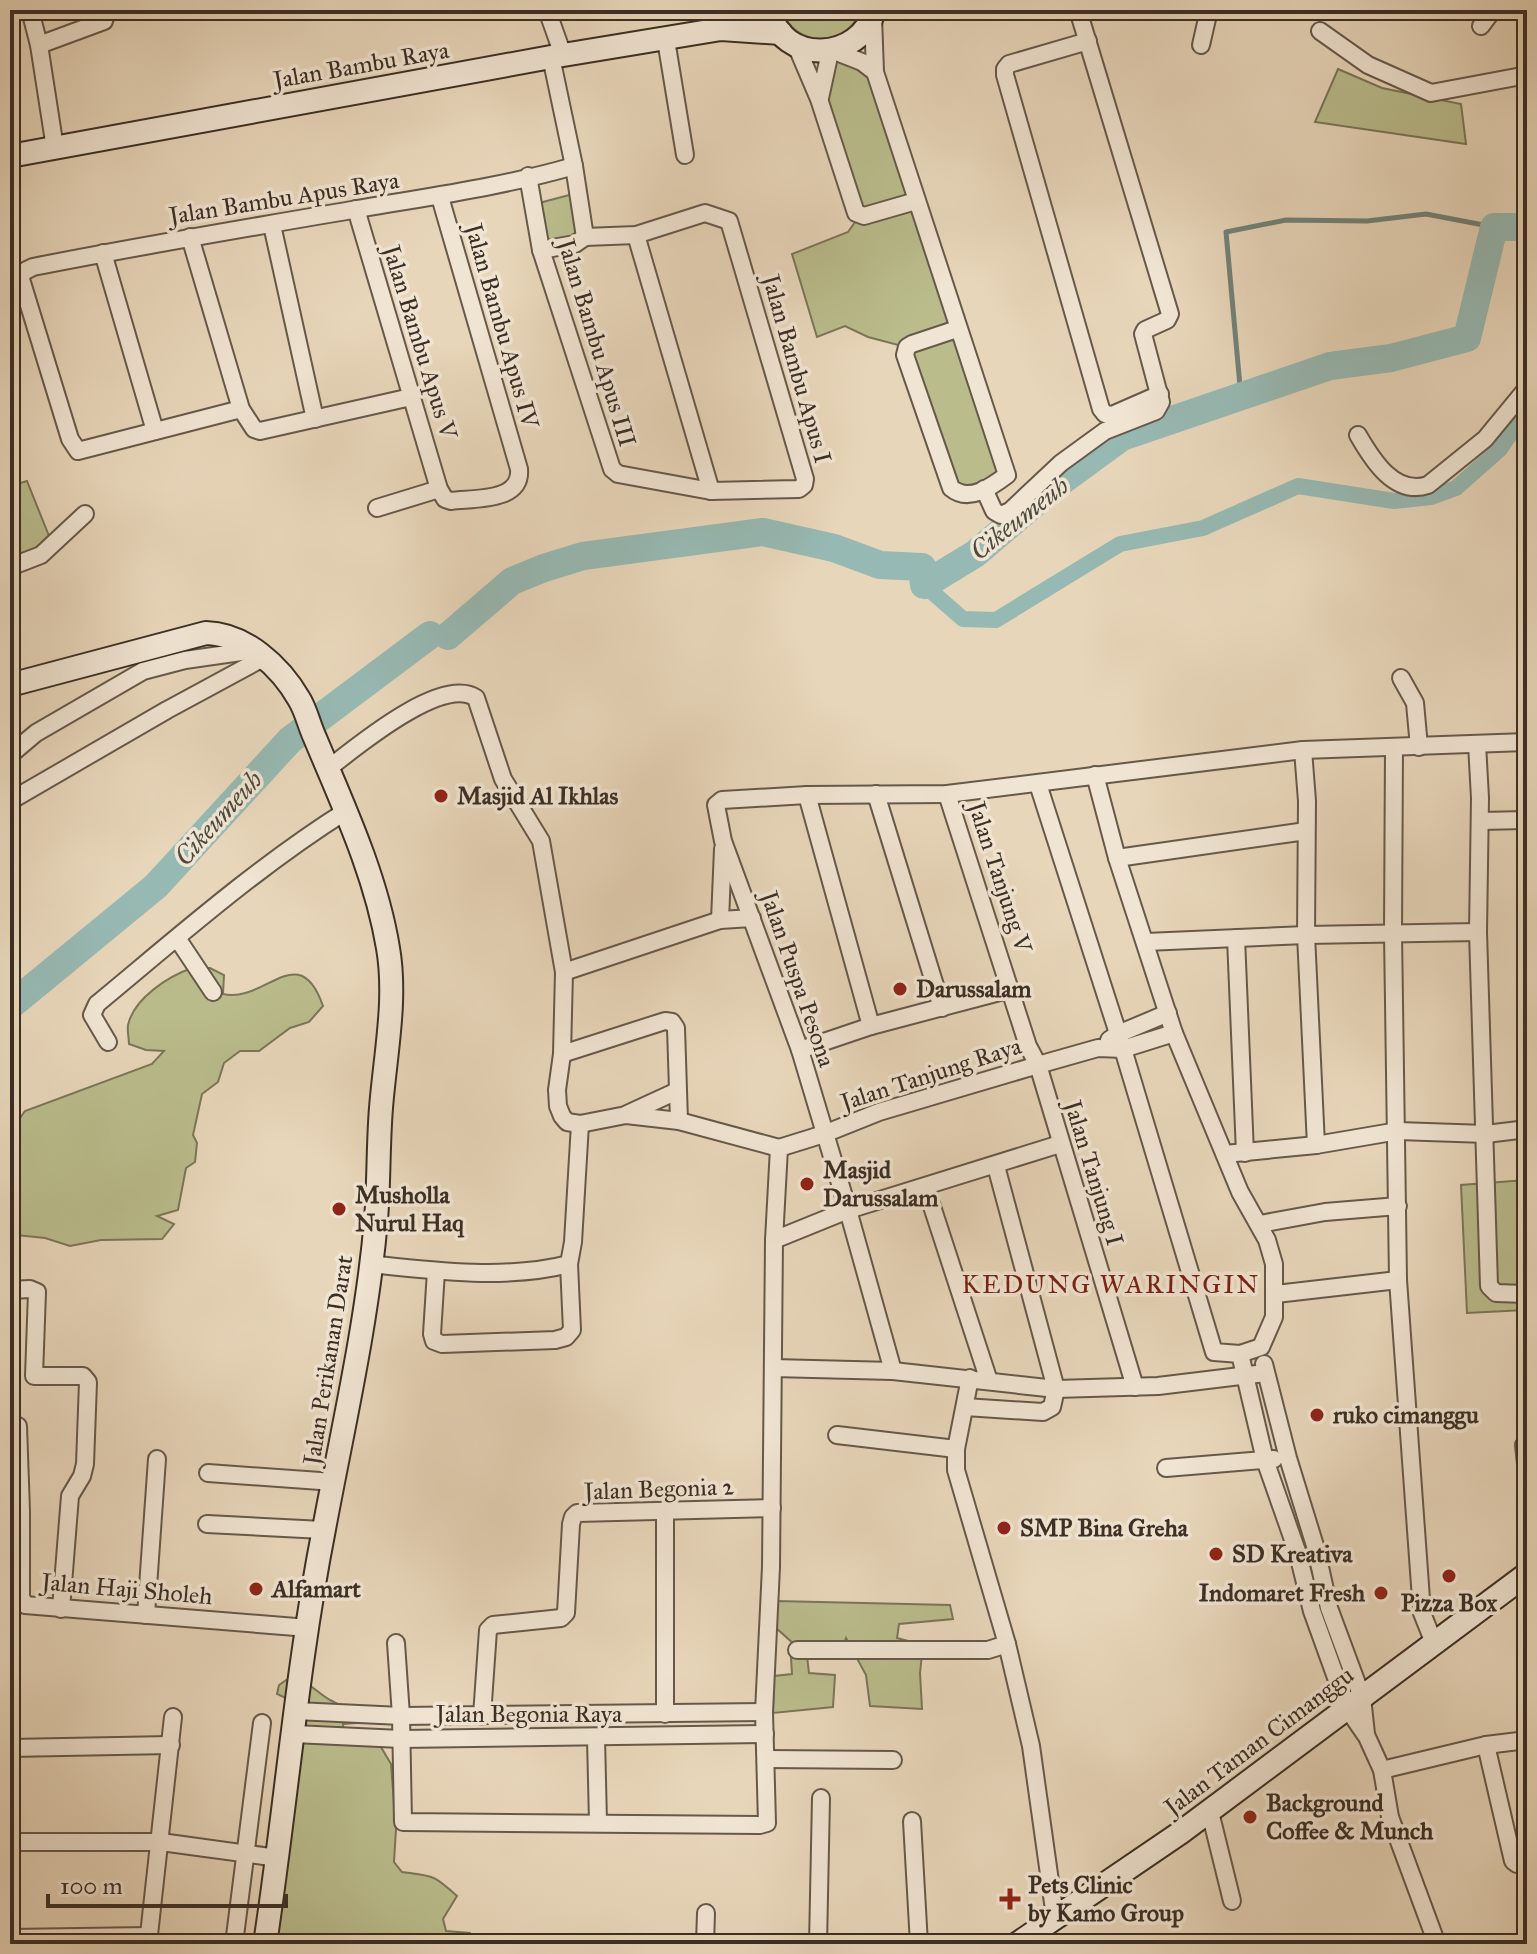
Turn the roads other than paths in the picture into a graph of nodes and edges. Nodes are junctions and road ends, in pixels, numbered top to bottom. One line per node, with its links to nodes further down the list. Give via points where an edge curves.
1 (30, 10): 16 (street)
2 (107, 10): 16 (street, via 104,21)
3 (547, 10): 19 (street)
4 (748, 10): 11 (street, Jalan Bambu Raya)
5 (770, 10): 13 (street)
6 (1078, 10): 15 (street)
7 (1209, 10): 17 (street)
8 (1493, 10): 10 (street)
9 (875, 12): 18 (street, via 864,32); 20 (street)
10 (1481, 26)
11 (721, 29): 13 (street, Jalan Bambu Raya); 14 (street, Jalan Bambu Raya)
12 (1320, 31): 21 (street, via 1368,65 1431,93)
13 (788, 39): 18 (street, Jalan Bambu Raya, via 812,51); 22 (street)
14 (666, 40): 19 (street, Jalan Bambu Raya); 24 (street)
15 (1088, 41): 40 (street, via 1170,314 1143,334); 40 (street, via 1009,64 1005,75 1101,409 1112,415)
16 (39, 45): 23 (street)
17 (1201, 45)
18 (832, 51): 20 (street); 22 (street)
19 (557, 56): 23 (street, Jalan Bambu Raya); 26 (street)
20 (875, 72): 29 (street)
21 (1527, 75)
22 (819, 99): 29 (street, via 856,213 864,216)
23 (55, 148): 25 (street, Jalan Bambu Raya)
24 (685, 155)
25 (10, 156)
26 (574, 166): 27 (street, Jalan Bambu Apus Raya); 34 (street)
27 (528, 176): 28 (street, Jalan Bambu Apus Raya); 35 (street, Jalan Bambu Apus III)
28 (440, 197): 30 (street, Jalan Bambu Apus Raya); 46 (street, Jalan Bambu Apus IV, via 519,469 518,483 504,494 451,501)
29 (916, 201): 38 (street)
30 (356, 209): 31 (street, Jalan Bambu Apus Raya); 41 (street, Jalan Bambu Apus V)
31 (272, 225): 33 (street, Jalan Bambu Apus Raya); 43 (street)
32 (636, 235): 34 (street); 48 (street); 48 (street, Jalan Bambu Apus I, via 705,213 729,221 805,479 799,489)
33 (190, 237): 36 (street, Jalan Bambu Apus Raya); 42 (street)
34 (585, 237): 35 (street)
35 (541, 250): 48 (street, Jalan Bambu Apus III, via 612,469)
36 (103, 253): 37 (street, Jalan Bambu Apus Raya, via 33,267); 44 (street)
37 (15, 283): 44 (street, via 73,446 84,450)
38 (957, 329): 47 (street, via 1007,475); 47 (street, via 912,344 905,355 951,488 962,495)
39 (1527, 388): 45 (street, via 1485,439 1422,487 1399,484)
40 (1160, 394): 47 (street, via 1156,411 1105,431 1010,511 994,511)
41 (411, 397): 43 (street); 46 (street, Jalan Bambu Apus V)
42 (241, 409): 43 (street, via 248,424 260,431); 44 (street)
43 (314, 411)
44 (155, 431)
45 (1358, 435)
46 (439, 489): 49 (street)
47 (984, 489)
48 (711, 491)
49 (377, 508)
50 (85, 514): 51 (street, via 41,555)
51 (10, 567)
52 (261, 654): 54 (street, via 218,633 206,633); 60 (street, via 185,660 143,671 36,733); 61 (street, Jalan Perikanan Darat, via 300,699); 67 (street)
53 (1401, 678): 58 (street, via 1415,703)
54 (10, 685)
55 (1527, 742): 56 (street)
56 (1477, 744): 58 (street); 70 (street)
57 (1394, 747): 58 (street); 59 (street); 77 (street)
58 (1419, 747)
59 (1303, 750): 62 (street); 71 (street)
60 (10, 755)
61 (329, 768): 68 (street, Jalan Perikanan Darat); 82 (street, via 408,710 465,693 476,698 503,779 541,841)
62 (1095, 775): 63 (street); 73 (street)
63 (1038, 784): 65 (street); 89 (street)
64 (876, 794): 65 (street); 66 (street); 85 (street)
65 (947, 794): 83 (street, Jalan Tanjung V)
66 (807, 795): 72 (street, Jalan Puspa Pesona, via 722,800 716,805); 87 (street)
67 (10, 801)
68 (346, 811): 79 (street); 113 (street, Jalan Perikanan Darat, via 374,889 390,969)
69 (1527, 820): 70 (street)
70 (1480, 821): 76 (street)
71 (1306, 831): 73 (street); 78 (street)
72 (723, 841): 74 (street, Jalan Puspa Pesona); 75 (street, Jalan Puspa Pesona)
73 (1117, 858): 81 (street)
74 (752, 918): 75 (street); 91 (street, Jalan Puspa Pesona)
75 (720, 920): 82 (street)
76 (1478, 932): 77 (street); 101 (street)
77 (1393, 933): 78 (street); 99 (street)
78 (1306, 935): 80 (street); 103 (street)
79 (177, 938): 84 (street); 90 (street, via 93,1009)
80 (1236, 938): 81 (street); 105 (street)
81 (1146, 942): 86 (street)
82 (564, 972): 92 (street)
83 (1011, 989): 85 (street); 93 (street, Jalan Tanjung V)
84 (213, 992)
85 (942, 1008): 87 (street)
86 (1168, 1013): 88 (street); 89 (street, Jalan Tanjung Raya)
87 (871, 1026): 91 (street)
88 (1174, 1033): 89 (street, Jalan Tanjung Raya); 106 (street)
89 (1121, 1041): 93 (street, Jalan Tanjung Raya); 121 (street)
90 (108, 1042)
91 (800, 1050): 100 (street, Jalan Puspa Pesona)
92 (562, 1054): 94 (street, via 672,1022); 97 (street, via 558,1106 567,1122)
93 (1038, 1065): 100 (street, Jalan Tanjung Raya, via 879,1112); 102 (street, Jalan Tanjung I)
94 (677, 1091): 95 (street); 96 (street)
95 (626, 1115): 96 (street); 97 (street)
96 (679, 1121): 104 (street)
97 (580, 1124): 114 (street)
98 (1527, 1129): 101 (street)
99 (1398, 1131): 101 (street); 103 (street); 109 (street)
100 (824, 1134): 104 (street, Jalan Tanjung Raya); 110 (street, Jalan Puspa Pesona)
101 (1486, 1134): 119 (street, via 1489,1286 1496,1293)
102 (1060, 1144): 107 (street); 130 (street, Jalan Tanjung I)
103 (1316, 1145): 105 (street)
104 (779, 1148): 112 (street)
105 (1245, 1153): 106 (street)
106 (1225, 1154): 111 (street)
107 (996, 1166): 108 (street); 131 (street)
108 (926, 1188): 110 (street); 129 (street)
109 (1398, 1206): 111 (street); 116 (street)
110 (848, 1210): 112 (street); 124 (street, Jalan Puspa Pesona)
111 (1260, 1224): 118 (street, via 1272,1251)
112 (774, 1240): 123 (street)
113 (370, 1264): 115 (street); 143 (street, Jalan Perikanan Darat)
114 (569, 1264): 115 (street, via 553,1269); 115 (street, via 572,1330 555,1340 434,1341)
115 (436, 1271)
116 (1398, 1280): 118 (street); 155 (street, via 1422,1613)
117 (10, 1290): 151 (street, via 37,1292 34,1376 83,1376 88,1382 85,1464 70,1496)
118 (1276, 1294): 120 (street, via 1274,1317)
119 (1527, 1294)
120 (1261, 1347): 122 (street); 125 (street)
121 (1214, 1352): 122 (street); 128 (street)
122 (1240, 1354): 126 (street)
123 (773, 1368): 124 (street); 144 (street)
124 (893, 1371): 127 (street)
125 (1265, 1373): 126 (street); 137 (street)
126 (1243, 1377): 128 (street); 139 (street)
127 (970, 1378): 129 (street); 132 (street)
128 (1218, 1379): 130 (street)
129 (989, 1381): 131 (street)
130 (1135, 1387): 131 (street)
131 (1056, 1389): 132 (street, via 1052,1407 1043,1412)
132 (965, 1407): 136 (street)
133 (18, 1426): 151 (street, Jalan Haji Sholeh, via 22,1602)
134 (837, 1435): 136 (street)
135 (1524, 1445): 142 (street)
136 (956, 1449): 156 (street, via 956,1470)
137 (1288, 1458): 139 (street); 148 (street)
138 (157, 1459): 152 (street)
139 (1265, 1460): 140 (street); 149 (street)
140 (1166, 1468)
141 (208, 1473): 143 (street)
142 (1527, 1473)
143 (334, 1482): 147 (street, Jalan Perikanan Darat)
144 (772, 1508): 145 (street, Jalan Begonia 2); 160 (street)
145 (665, 1510): 161 (street); 163 (street, Jalan Begonia 2, via 573,1517 566,1613 488,1630)
146 (207, 1524): 147 (street)
147 (323, 1530): 153 (street, Jalan Perikanan Darat)
148 (1316, 1549): 149 (street); 158 (street)
149 (1298, 1554): 158 (street, via 1312,1611)
150 (1527, 1574): 155 (street, Jalan Taman Cimanggu)
151 (61, 1609): 152 (street, Jalan Haji Sholeh)
152 (146, 1615): 153 (street, Jalan Haji Sholeh)
153 (308, 1628): 159 (street, Jalan Perikanan Darat)
154 (396, 1643): 162 (street)
155 (1434, 1643): 158 (street, Jalan Taman Cimanggu)
156 (1007, 1644): 157 (street, via 988,1650); 188 (street, via 1031,1746)
157 (797, 1650)
158 (1354, 1703): 176 (street); 178 (street, Jalan Taman Cimanggu)
159 (296, 1711): 162 (street, Jalan Begonia Raya); 166 (street, Jalan Perikanan Darat)
160 (764, 1712): 161 (street, Jalan Begonia Raya); 167 (street)
161 (665, 1714): 163 (street, Jalan Begonia Raya)
162 (401, 1716): 163 (street, Jalan Begonia Raya); 169 (street)
163 (482, 1716)
164 (173, 1717): 171 (street)
165 (262, 1723): 183 (street)
166 (294, 1734): 169 (street, Jalan Begonia Raya); 184 (street, Jalan Perikanan Darat)
167 (765, 1734): 168 (street, Jalan Begonia Raya); 174 (street)
168 (596, 1738): 169 (street, Jalan Begonia Raya); 180 (street)
169 (401, 1739): 180 (street, via 403,1822)
170 (1527, 1740): 172 (street)
171 (171, 1745): 173 (street); 182 (street)
172 (1486, 1745): 176 (street); 185 (street, via 1512,1860)
173 (10, 1748)
174 (766, 1759): 175 (street); 180 (street, via 767,1823)
175 (893, 1760)
176 (1382, 1770): 191 (street, via 1390,1817)
177 (821, 1798): 197 (street)
178 (1210, 1812): 186 (street); 188 (street, Jalan Taman Cimanggu)
179 (912, 1821): 198 (street)
180 (598, 1822)
181 (10, 1842): 182 (street)
182 (161, 1842): 183 (street); 190 (street)
183 (247, 1852): 184 (street); 194 (street)
184 (278, 1858): 195 (street, Jalan Perikanan Darat)
185 (1527, 1862)
186 (1232, 1901)
187 (706, 1913): 196 (street)
188 (1055, 1917): 193 (street, Jalan Taman Cimanggu)
189 (10, 1938): 192 (street)
190 (148, 1940): 192 (street)
191 (1431, 1940)
192 (36, 1941)
193 (1019, 1943)
194 (234, 1944)
195 (265, 1944)
196 (705, 1944)
197 (818, 1944)
198 (919, 1944)

